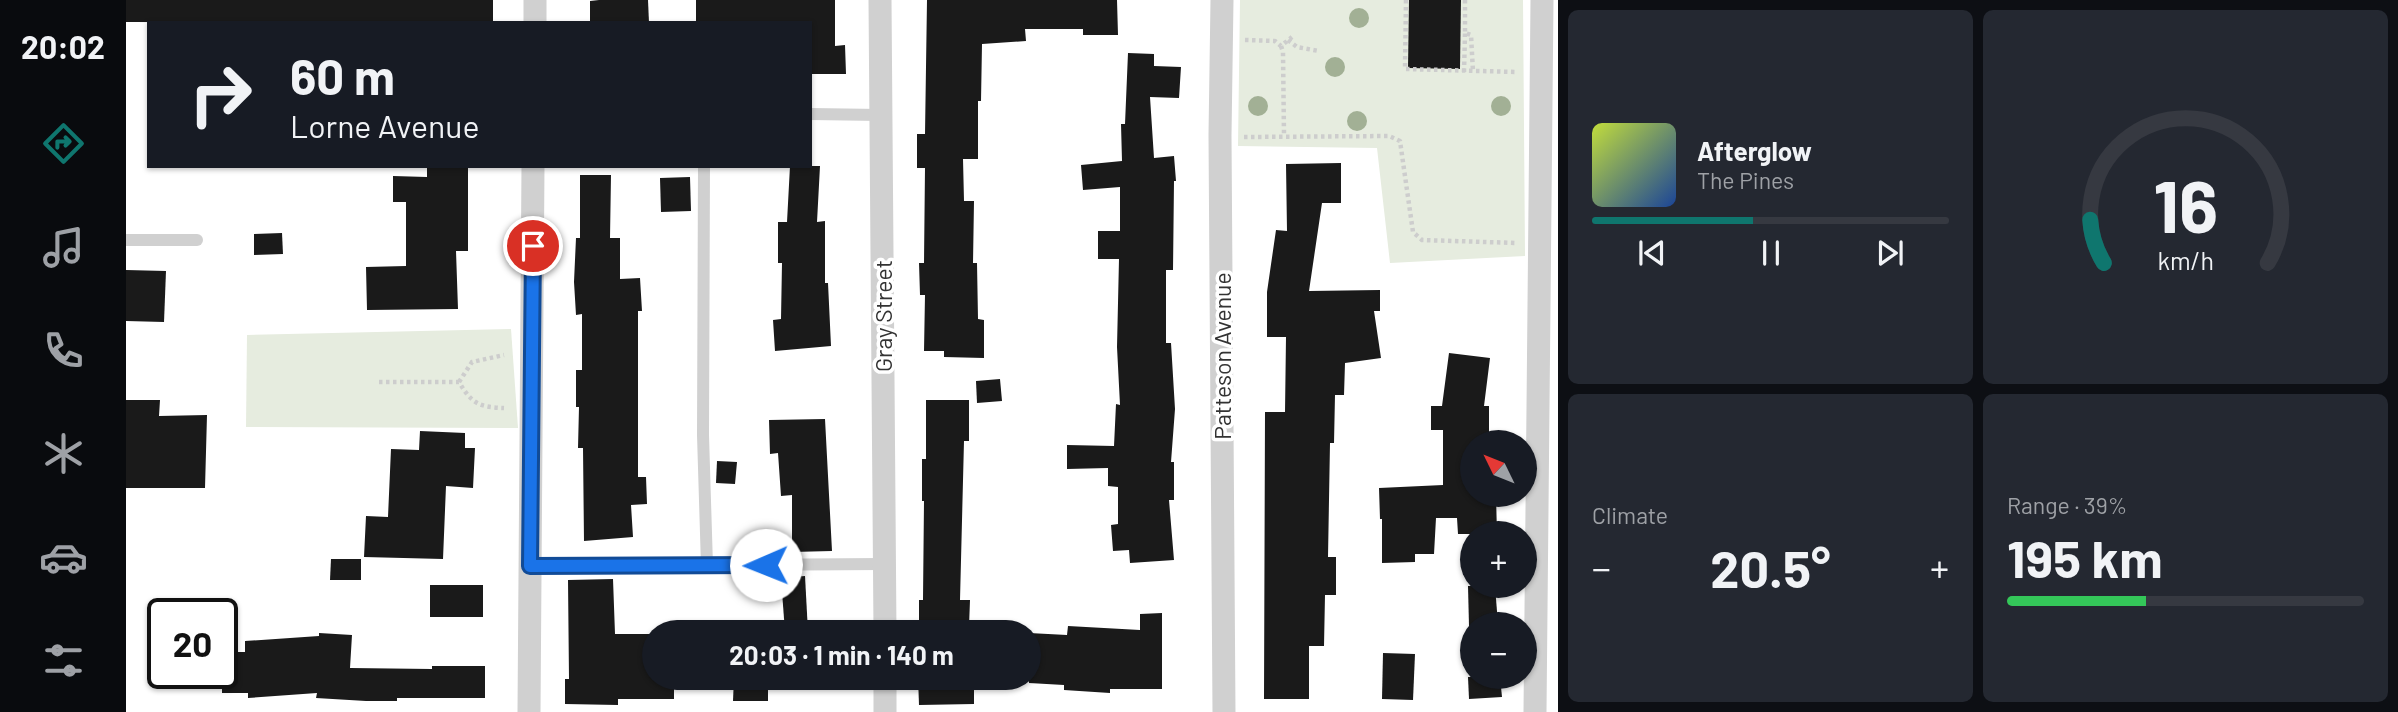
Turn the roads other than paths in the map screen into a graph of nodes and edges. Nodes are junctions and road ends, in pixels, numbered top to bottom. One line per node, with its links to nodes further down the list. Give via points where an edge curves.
1 (535, 0): 5 (street)
2 (880, 0): 7 (street, Gray Street)
3 (1222, 0): 19 (street, Patteson Avenue)
4 (1542, 0): 20 (street)
5 (535, 21)
6 (812, 114): 7 (lane)
7 (881, 115): 12 (street, Gray Street)
8 (533, 168): 13 (street)
9 (704, 168): 14 (lane)
10 (126, 240): 11 (lane)
11 (197, 240)
12 (884, 564): 14 (lane); 15 (street, Gray Street)
13 (530, 566): 14 (lane); 17 (street)
14 (707, 566)
15 (885, 620)
16 (885, 690): 18 (street)
17 (529, 712)
18 (885, 712)
19 (1224, 712)
20 (1535, 712)

